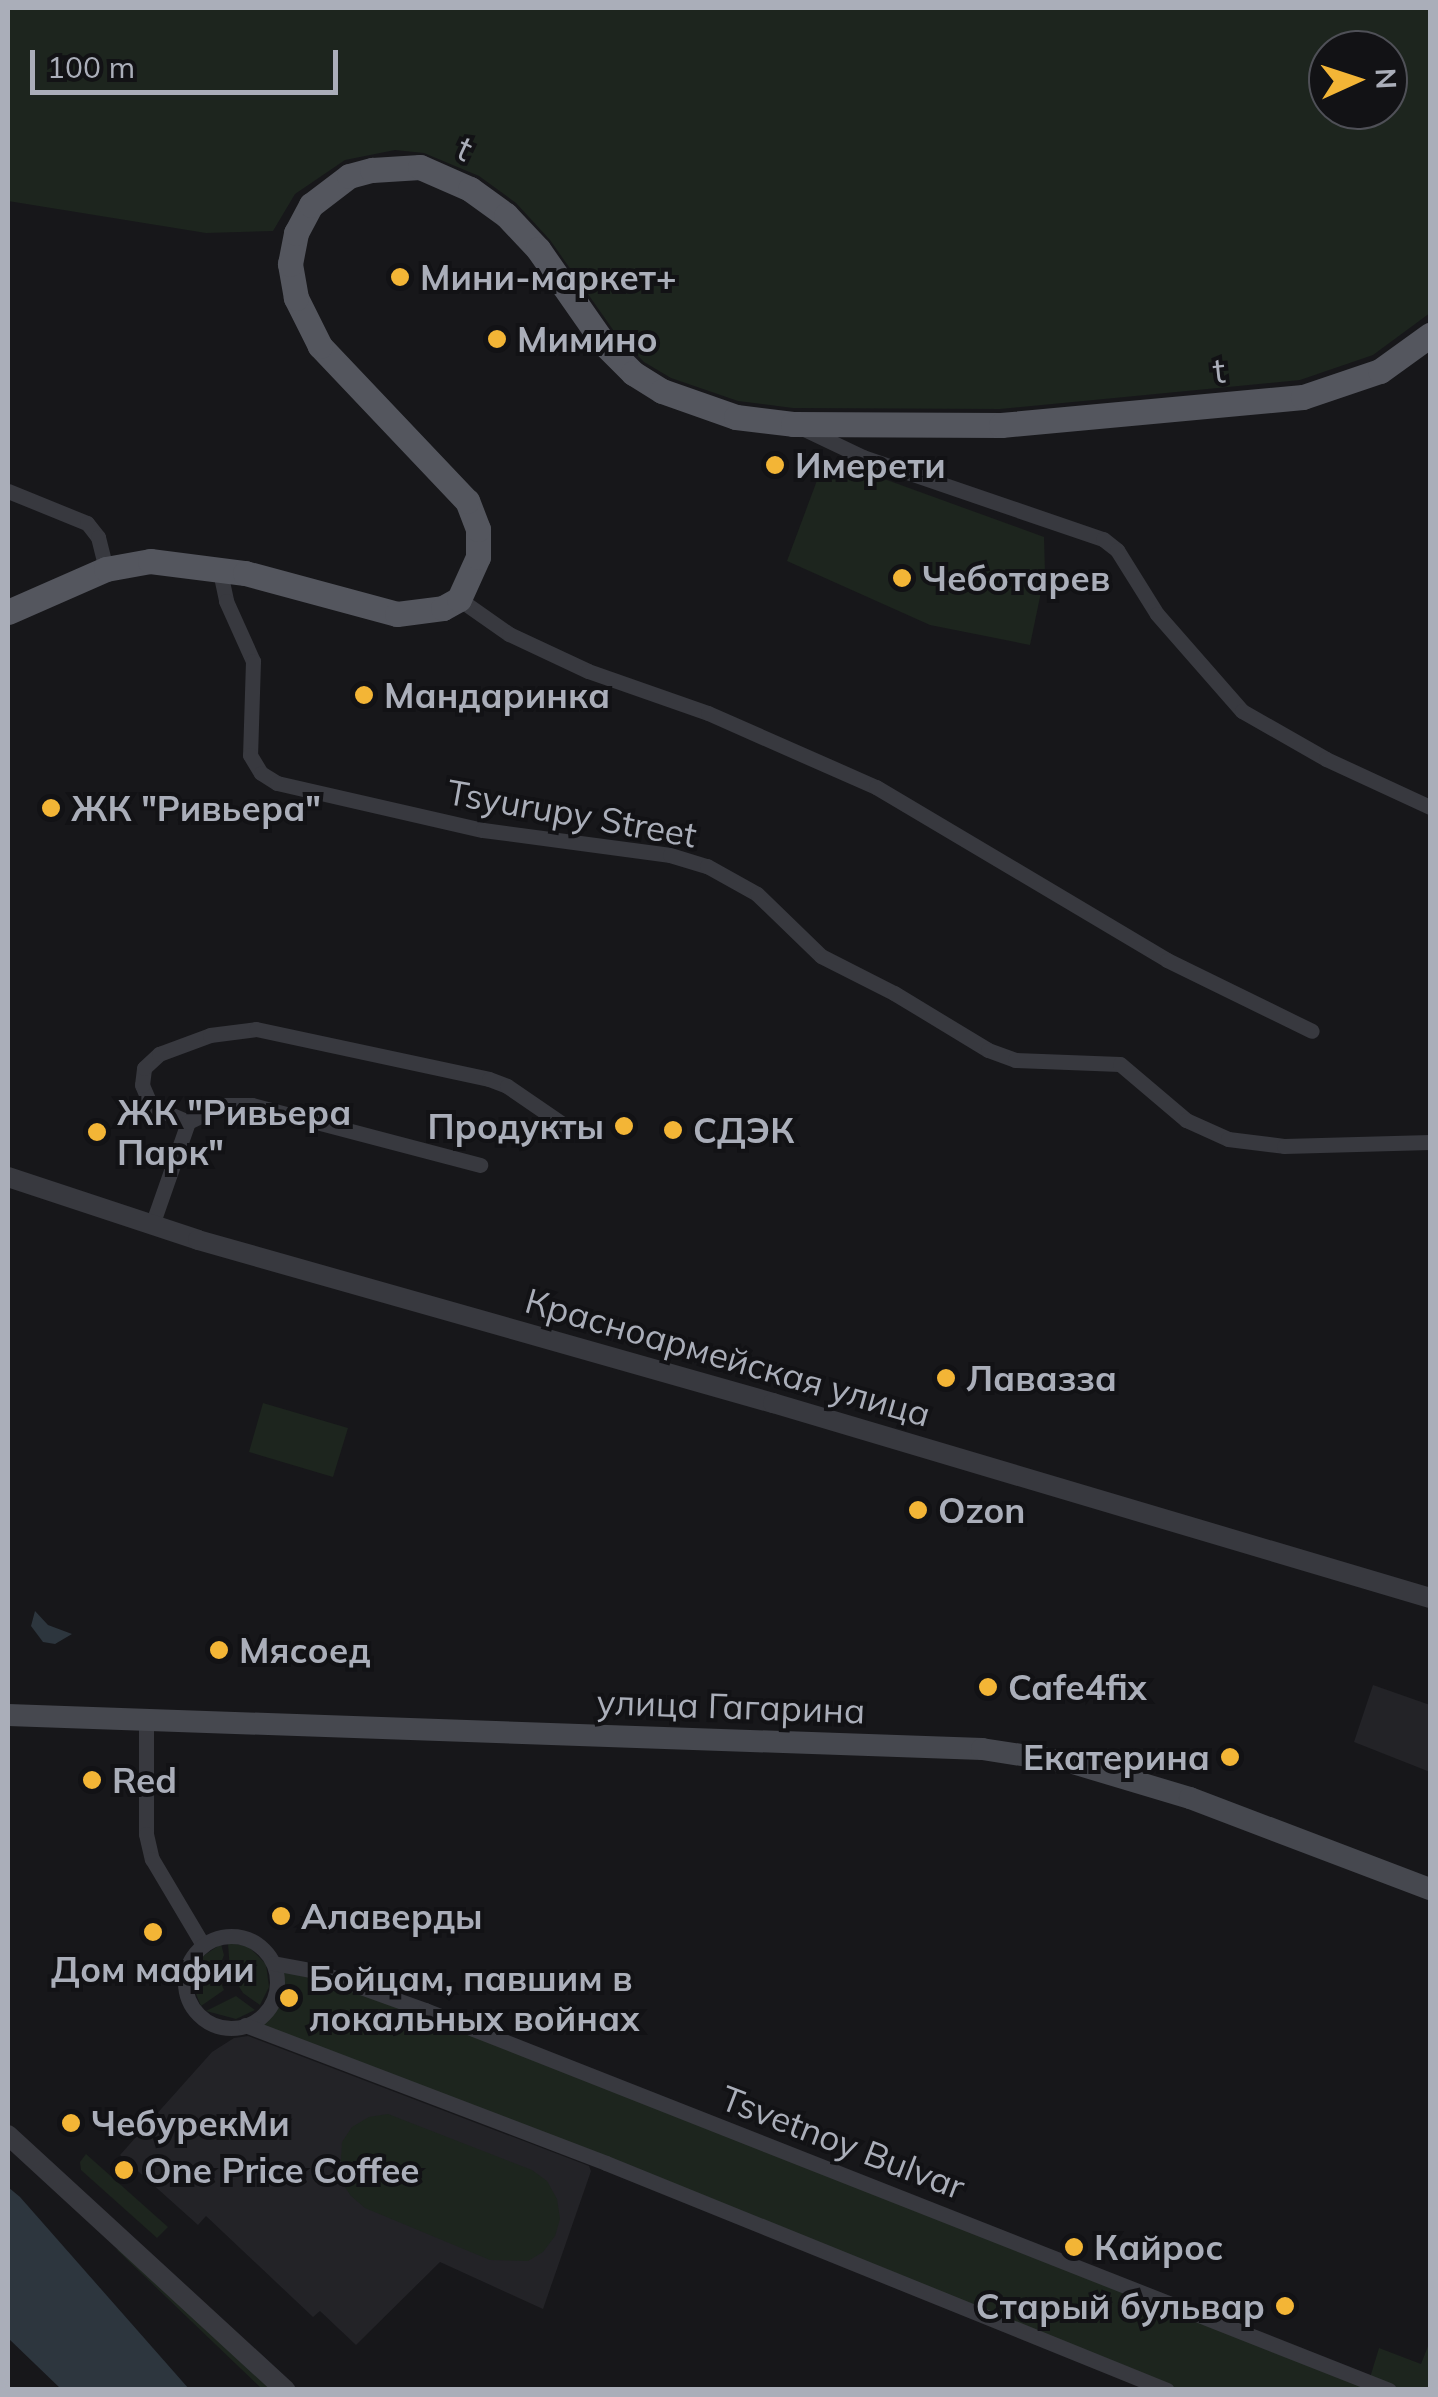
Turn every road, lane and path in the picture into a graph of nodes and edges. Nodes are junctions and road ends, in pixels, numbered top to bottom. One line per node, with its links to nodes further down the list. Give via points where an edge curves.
1 (1430, 336): 2 (main road, t, via 1380,371 1303,397 1001,425)
2 (794, 424): 6 (main road, t, via 736,417 633,374 538,249 470,188 420,167 349,176 312,205 296,232 290,264 296,298 320,346 467,500 478,530 478,557); 8 (street, via 863,458 1103,539 1157,614 1242,711 1326,760)
3 (8, 490): 5 (street, via 87,523)
4 (218, 567): 5 (main road, via 150,561); 6 (main road, via 397,614); 12 (street, Tsyurupy Street, via 253,661 250,755 277,783 484,830 707,866 757,894 821,956 988,1050 1015,1060 1120,1064 1186,1120 1228,1140 1284,1146)
5 (106, 569): 7 (main road)
6 (459, 599): 9 (street, via 509,634 588,671 708,713 876,786 1167,960)
7 (8, 612)
8 (1430, 808)
9 (1312, 1031)
10 (188, 1122): 11 (street, via 151,1106 142,1085 144,1068 159,1054 210,1036 256,1029 489,1080); 13 (street, via 223,1105 252,1104); 15 (street)
11 (564, 1125)
12 (1430, 1142)
13 (480, 1165)
14 (8, 1177): 15 (street, Красноармейская улица)
15 (152, 1225): 16 (street, Красноармейская улица)
16 (1430, 1598)
17 (8, 1715): 18 (main road, улица Гагарина)
18 (146, 1721): 19 (main road, улица Гагарина, via 982,1749 1073,1763 1190,1798); 20 (street, via 152,1859)
19 (1430, 1889)
20 (203, 1945): 21 (street, via 224,1936 245,1938); 22 (street, via 187,1969 188,1998 218,2026)
21 (273, 1963): 22 (street, via 273,2000); 26 (street, Tsvetnoy Bulvar, via 316,1971 425,2010)
22 (245, 2026): 25 (street, via 606,2162)
23 (8, 2135): 24 (street)
24 (285, 2390)
25 (1167, 2390)
26 (1388, 2390)

